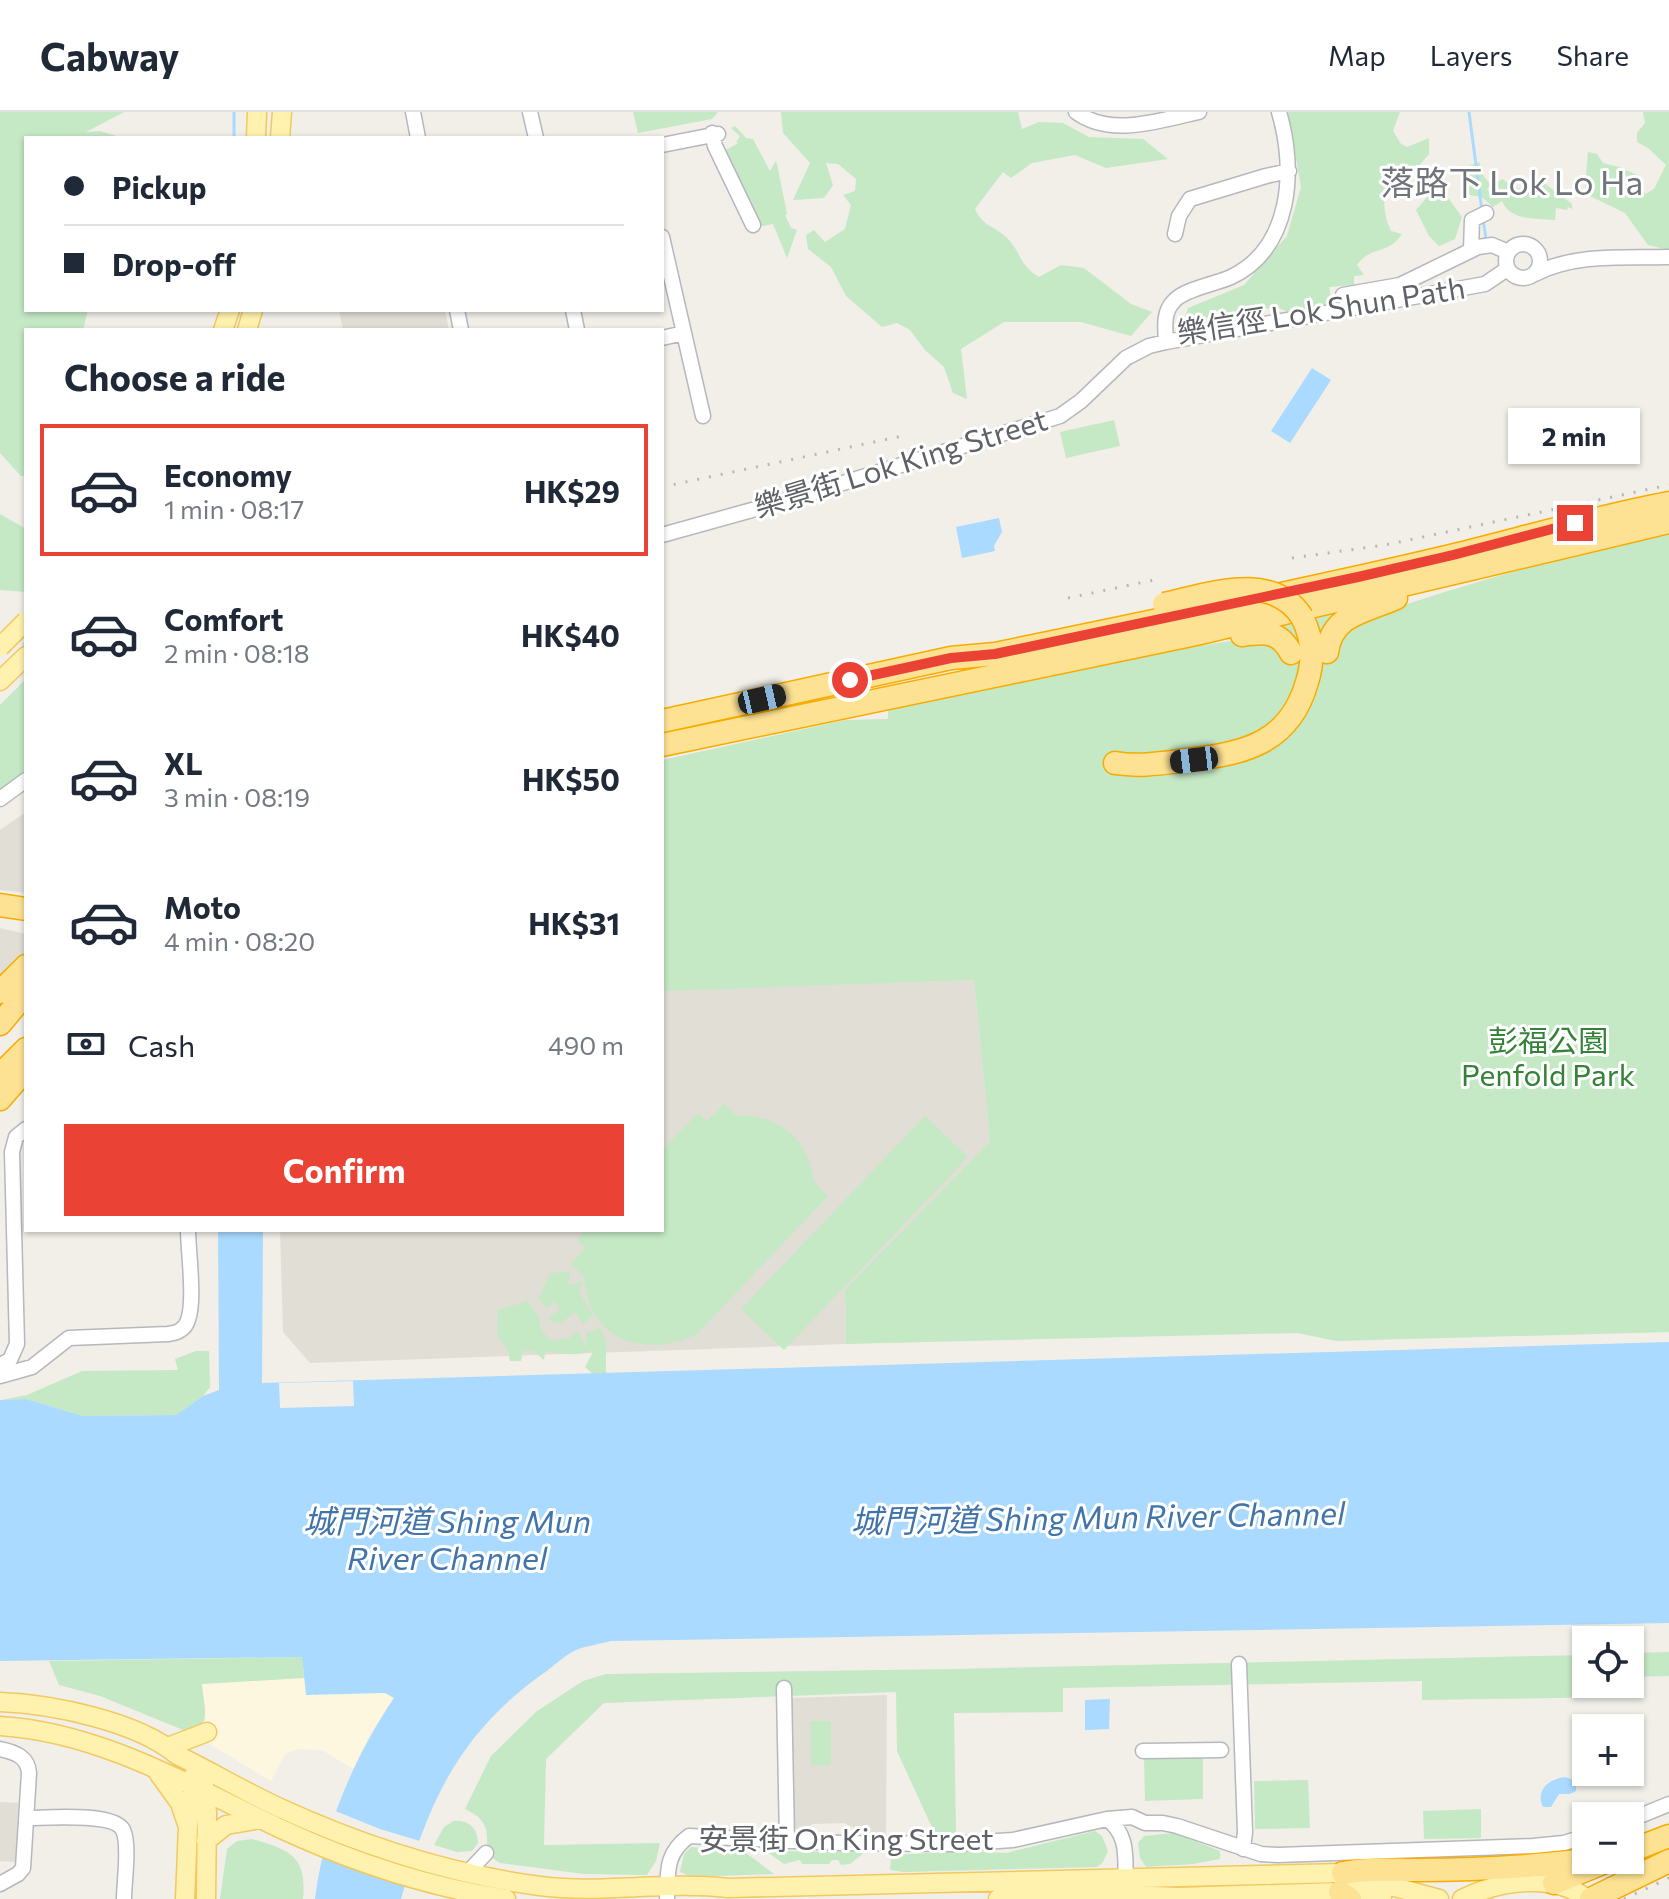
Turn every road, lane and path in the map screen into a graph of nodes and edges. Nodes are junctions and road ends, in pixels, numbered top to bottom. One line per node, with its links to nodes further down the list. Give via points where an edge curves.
1 (257, 112): 9 (main road)
2 (282, 112): 10 (main road)
3 (413, 112): 11 (street)
4 (530, 112): 12 (street)
5 (1076, 112): 6 (street, via 1107,125 1131,125)
6 (1199, 112)
7 (1271, 112): 8 (street)
8 (1280, 118): 14 (street)
9 (256, 136)
10 (280, 136)
11 (418, 136)
12 (536, 136)
13 (664, 145): 16 (street, via 715,134 715,146)
14 (1289, 171): 17 (street, via 1190,199); 29 (street, 樂信徑 Lok Shun Path, via 1281,217 1262,252 1232,276 1171,303)
15 (1486, 213): 20 (street, via 1472,220)
16 (753, 225)
17 (1175, 234)
18 (664, 246): 27 (street)
19 (1533, 247): 21 (street, 樂信徑 Lok Shun Path, via 1516,245); 23 (street); 25 (street, via 1540,260)
20 (1471, 250): 21 (street, 樂信徑 Lok Shun Path, via 1492,245); 26 (street, 樂信徑 Lok Shun Path, via 1400,285)
21 (1508, 252): 24 (street, 樂信徑 Lok Shun Path)
22 (1669, 257): 23 (street)
23 (1586, 259): 25 (street)
24 (1507, 269): 25 (street, 樂信徑 Lok Shun Path, via 1520,279); 29 (street, 樂信徑 Lok Shun Path, via 1485,284)
25 (1535, 274)
26 (1343, 295)
27 (684, 333): 28 (street); 30 (street)
28 (664, 338)
29 (1166, 342): 33 (street, 樂景街 Lok King Street, bridge, via 1126,358 1060,416)
30 (703, 416)
31 (1669, 503): 41 (highway, via 1358,577 995,654)
32 (1669, 522): 34 (highway)
33 (664, 534)
34 (1433, 580): 36 (highway); 38 (highway, via 1337,624)
35 (24, 623): 37 (main road, bridge)
36 (1196, 634): 39 (highway, via 1267,632 1278,636); 44 (highway)
37 (0, 647)
38 (1327, 652)
39 (1291, 653)
40 (24, 657): 42 (main road)
41 (951, 658): 43 (highway); 45 (highway, bridge, via 992,641 1235,590 1262,589 1299,611 1312,649 1310,672 1302,698 1281,728 1262,743 1220,757 1140,766)
42 (0, 681)
43 (664, 721)
44 (664, 745)
45 (1115, 763)
46 (24, 781): 47 (street)
47 (0, 799)
48 (0, 905): 49 (highway)
49 (24, 909)
50 (0, 919): 51 (highway)
51 (24, 922)
52 (24, 968): 53 (highway)
53 (0, 992)
54 (24, 995): 55 (highway)
55 (0, 1024)
56 (24, 1051): 58 (highway)
57 (24, 1071): 59 (highway)
58 (0, 1075)
59 (0, 1099)
60 (24, 1131): 62 (street, via 12,1152 17,1344 10,1360)
61 (188, 1232): 63 (street, via 191,1306 180,1331 69,1338 32,1367)
62 (0, 1365)
63 (0, 1376)
64 (1239, 1664): 90 (street)
65 (784, 1688): 87 (street)
66 (0, 1702): 69 (main road, via 53,1707 103,1720)
67 (0, 1726): 74 (main road, via 91,1743)
68 (207, 1732): 69 (main road)
69 (168, 1747): 73 (main road)
70 (0, 1749): 78 (street, via 17,1754 28,1765)
71 (1221, 1750): 72 (street)
72 (1143, 1751)
73 (199, 1766): 75 (main road); 83 (main road)
74 (155, 1769): 75 (main road); 82 (main road, via 180,1803)
75 (199, 1789): 79 (main road); 82 (main road); 86 (main road)
76 (1669, 1804): 77 (street)
77 (1644, 1814)
78 (26, 1818): 98 (street, via 23,1868); 104 (street, via 117,1823 125,1841)
79 (263, 1819): 83 (main road); 86 (main road, via 226,1825)
80 (1107, 1819): 81 (street, 安景街 On King Street, via 1132,1817); 87 (street, 安景街 On King Street, via 1013,1840); 88 (street)
81 (1145, 1823): 88 (street); 90 (street, 安景街 On King Street, via 1177,1826)
82 (188, 1827): 105 (main road)
83 (315, 1833): 94 (main road, via 374,1847)
84 (1669, 1836): 89 (highway)
85 (1572, 1840): 90 (street, 安景街 On King Street, via 1415,1852 1278,1855)
86 (206, 1841): 106 (main road)
87 (787, 1841): 102 (street, 安景街 On King Street, via 689,1836 674,1849)
88 (1125, 1843): 101 (street)
89 (1644, 1846)
90 (1243, 1849)
91 (486, 1853): 96 (street)
92 (1669, 1861): 112 (highway)
93 (1572, 1864): 99 (highway)
94 (423, 1871): 96 (main road); 107 (main road)
95 (1572, 1872): 97 (highway)
96 (471, 1874): 102 (main road, via 542,1886)
97 (1554, 1883): 111 (main road, via 1486,1888); 112 (main road)
98 (0, 1884)
99 (1383, 1887): 100 (highway, via 1371,1868); 109 (main road)
100 (1344, 1888): 101 (main road); 103 (main road)
101 (1119, 1891): 102 (main road, via 871,1885); 103 (main road); 108 (main road)
102 (670, 1895)
103 (1176, 1898)
104 (124, 1899)
105 (185, 1899)
106 (206, 1899)
107 (506, 1899)
108 (998, 1899)
109 (1439, 1899)
110 (1450, 1899): 111 (main road)
111 (1462, 1899)
112 (1589, 1899)

